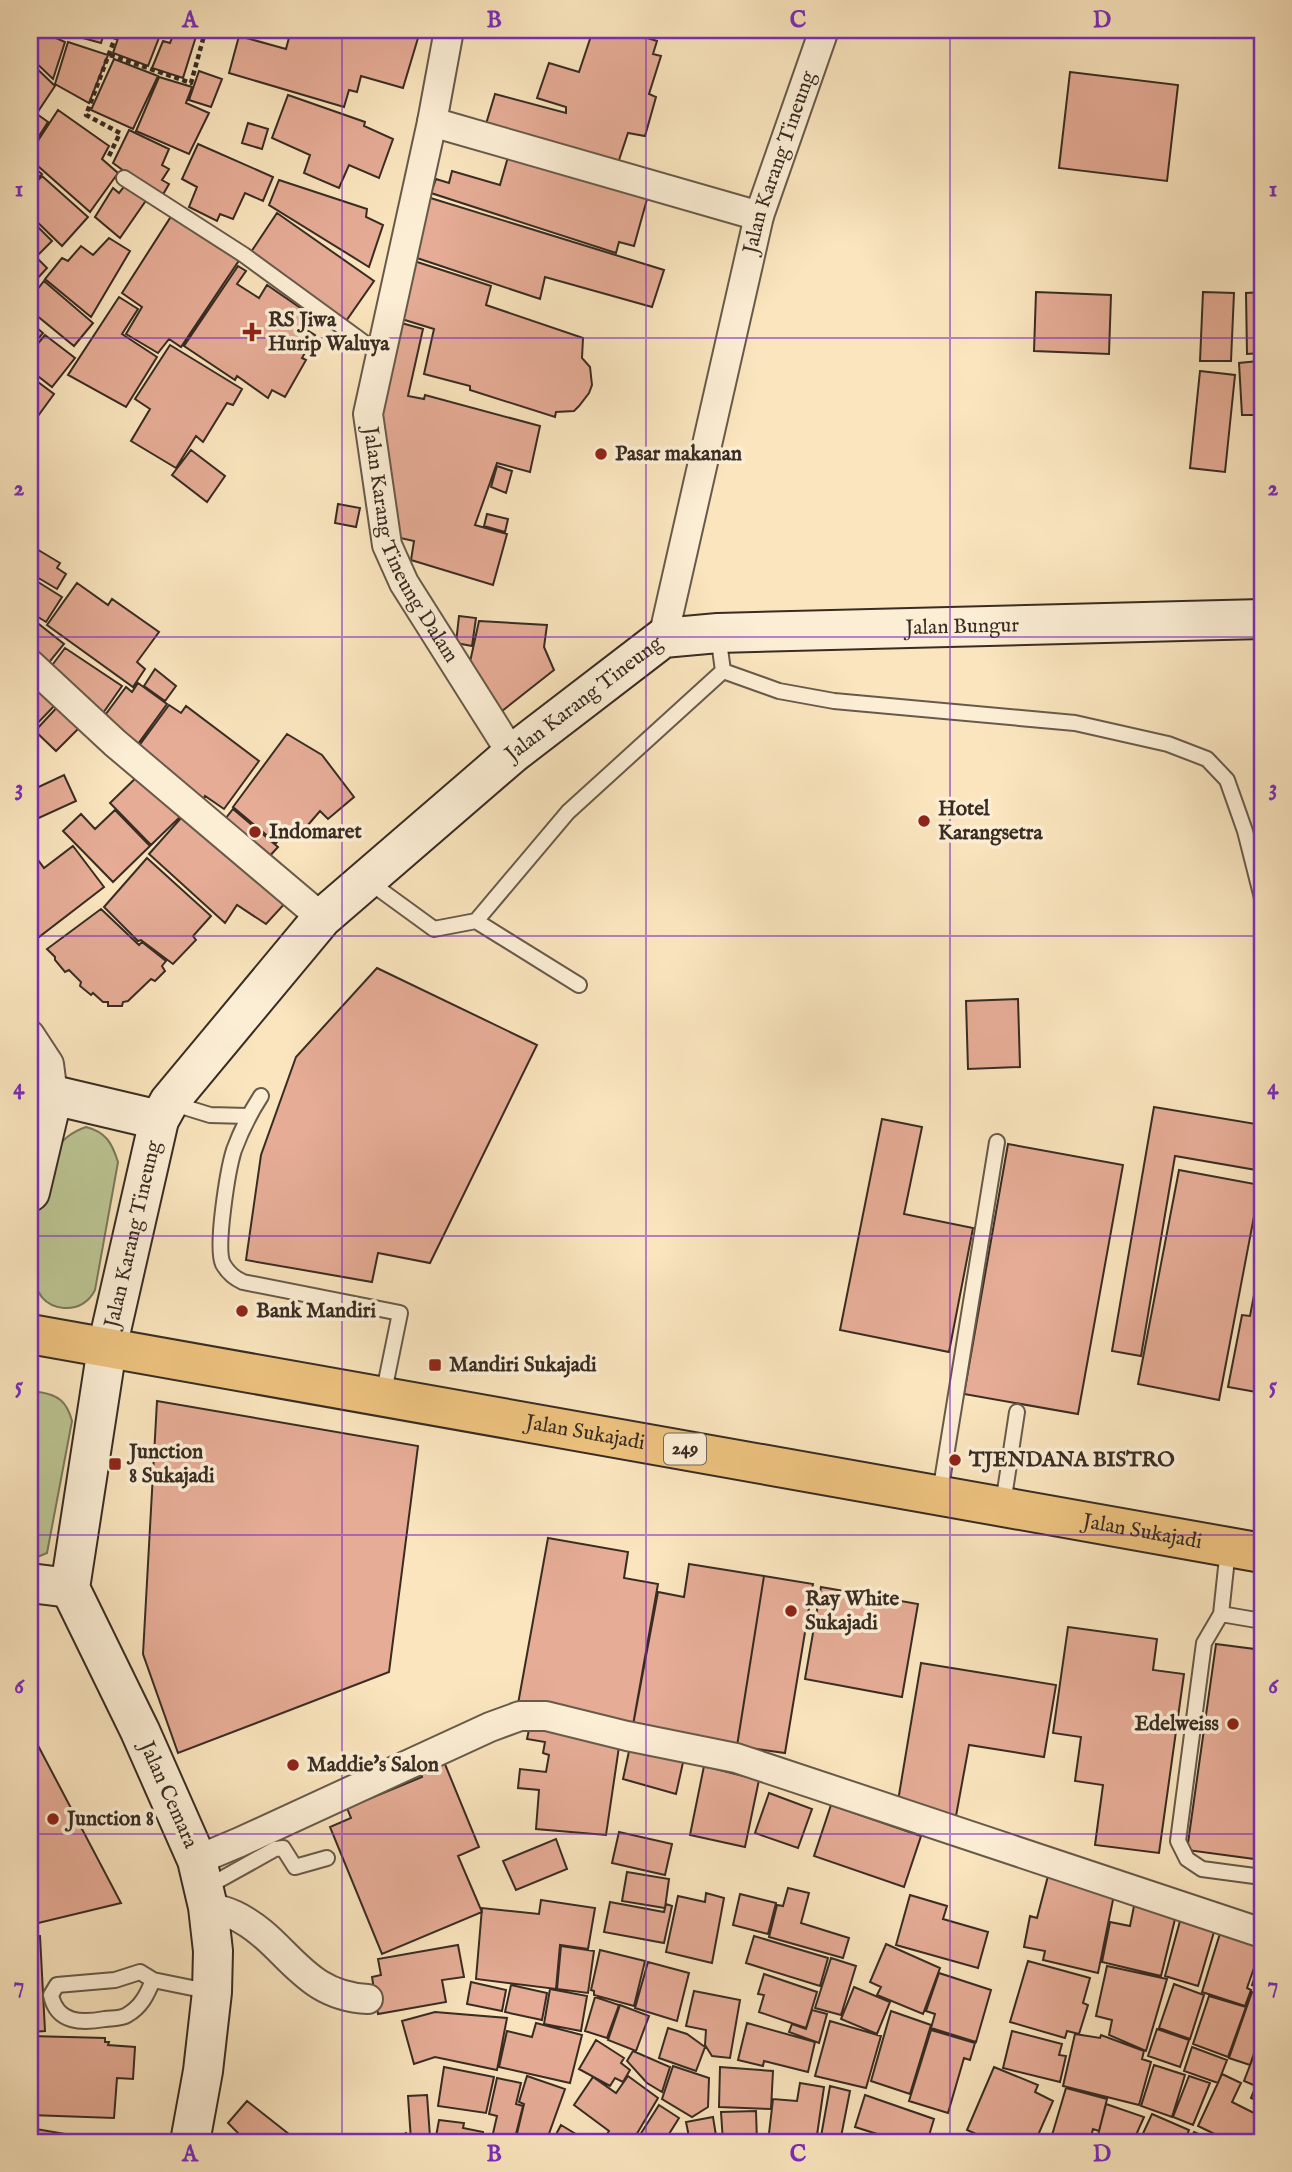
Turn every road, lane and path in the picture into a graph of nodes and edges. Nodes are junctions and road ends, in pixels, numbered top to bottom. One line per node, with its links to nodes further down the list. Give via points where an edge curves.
1 (118, 30): 5 (path)
2 (449, 30): 6 (street, Jalan Karang Tineung Dalam)
3 (824, 30): 8 (street, Jalan Karang Tineung)
4 (205, 32): 5 (path, via 191,83)
5 (110, 55): 7 (path, via 86,115 120,133 107,160)
6 (432, 122): 8 (street); 9 (street, Jalan Karang Tineung Dalam)
7 (124, 178): 9 (lane, via 244,256)
8 (759, 216): 12 (street, Jalan Karang Tineung)
9 (381, 355): 15 (street, Jalan Karang Tineung Dalam, via 368,414 387,545 404,583)
10 (1262, 619): 11 (street, Jalan Bungur)
11 (718, 633): 12 (street, Jalan Bungur); 14 (lane)
12 (663, 638): 15 (street, Jalan Karang Tineung)
13 (30, 664): 18 (street, via 115,743)
14 (723, 671): 17 (lane, via 779,691 834,701 1075,723 1168,744 1207,759 1227,780); 19 (lane, via 568,812)
15 (512, 754): 16 (street, Jalan Karang Tineung)
16 (367, 880): 18 (street, Jalan Karang Tineung); 19 (lane, via 434,929)
17 (1262, 898)
18 (322, 918): 24 (street, Jalan Karang Tineung)
19 (476, 921): 20 (lane)
20 (579, 985)
21 (30, 1035): 22 (street, via 50,1064)
22 (53, 1095): 24 (street, Jalan Karang Tineung); 27 (street)
23 (261, 1096): 25 (lane)
24 (164, 1111): 25 (lane); 29 (street, Jalan Karang Tineung)
25 (248, 1116): 30 (lane, via 233,1153 220,1232 222,1262 243,1282 400,1313)
26 (997, 1142): 32 (lane)
27 (30, 1192)
28 (30, 1334): 29 (main road, Jalan Sukajadi)
29 (107, 1348): 30 (main road, Jalan Sukajadi / 249); 36 (street)
30 (383, 1396): 32 (main road, Jalan Sukajadi / 249)
31 (1017, 1412): 33 (lane)
32 (940, 1494): 33 (main road, Jalan Sukajadi / 249)
33 (1003, 1505): 34 (main road, Jalan Sukajadi / 249)
34 (1245, 1550): 37 (lane)
35 (30, 1583): 36 (street)
36 (70, 1588): 41 (street, Jalan Cemara, via 140,1731)
37 (1221, 1614): 38 (lane); 40 (lane, via 1204,1643 1178,1841 1186,1859 1202,1869)
38 (1262, 1621)
39 (327, 1858): 41 (lane, via 295,1867 283,1848 275,1849)
40 (1262, 1877)
41 (203, 1885): 42 (street, via 240,1842 489,1727 520,1716 546,1716 736,1758); 44 (street, Jalan Cemara, via 213,1951); 45 (street, via 324,1989)
42 (1262, 1933)
43 (153, 1980): 43 (lane, via 141,1972 115,1980 57,1985 52,2001 61,2012 82,2023 125,2017 141,2004); 44 (lane)
44 (212, 1992): 46 (street, Jalan Cemara)
45 (368, 1999)
46 (190, 2142)

